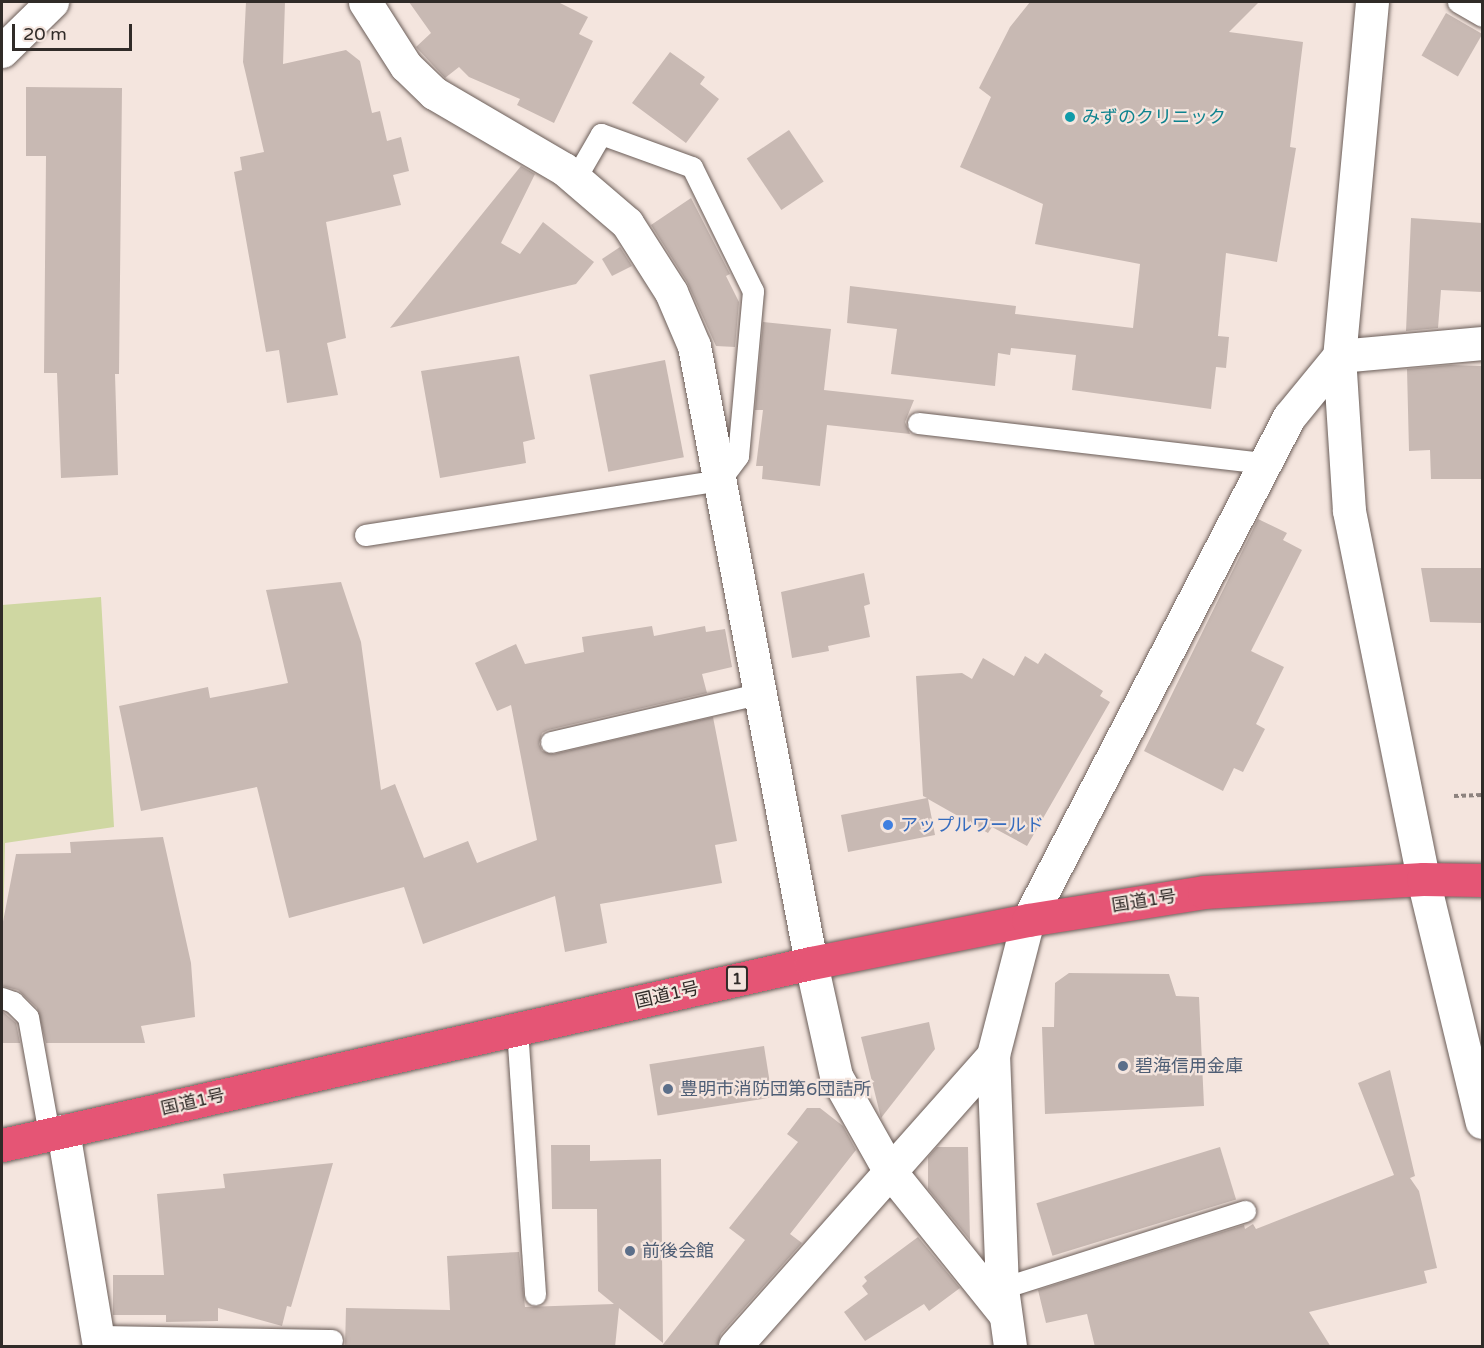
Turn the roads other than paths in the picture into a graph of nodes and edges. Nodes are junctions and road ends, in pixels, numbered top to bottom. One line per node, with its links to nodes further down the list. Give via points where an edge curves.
1 (52, 2): 6 (street)
2 (365, 2): 7 (street, via 406,66 434,93)
3 (1372, 2): 9 (street)
4 (1458, 2): 5 (lane)
5 (1482, 16)
6 (2, 51)
7 (575, 179): 12 (street, via 627,223 671,292 694,346); 12 (lane, via 601,134 692,167 753,291 738,456)
8 (1482, 343): 9 (street)
9 (1339, 356): 11 (street, via 1289,417); 16 (street, via 1349,511)
10 (918, 423): 11 (lane)
11 (1265, 463): 18 (street)
12 (720, 480): 13 (lane); 14 (street)
13 (365, 535)
14 (762, 693): 15 (lane); 19 (street)
15 (551, 742)
16 (1423, 879): 17 (highway, 国道1号 / 1); 18 (highway, 国道1号 / 1, via 1204,892); 23 (street)
17 (1482, 880)
18 (1028, 920): 19 (highway, 国道1号 / 1); 22 (street)
19 (811, 963): 21 (highway, 国道1号 / 1); 26 (street, via 836,1076)
20 (2, 998): 24 (lane, via 13,1002 28,1017)
21 (517, 1029): 24 (highway, 国道1号 / 1); 28 (lane)
22 (993, 1055): 26 (street); 29 (street)
23 (1482, 1122)
24 (56, 1132): 25 (highway, 国道1号 / 1); 31 (street)
25 (2, 1145)
26 (889, 1170): 29 (street); 32 (street)
27 (1245, 1211): 29 (lane)
28 (535, 1294)
29 (1003, 1300): 33 (street)
30 (332, 1340): 31 (lane)
31 (98, 1341)
32 (735, 1347)
33 (1010, 1347)

